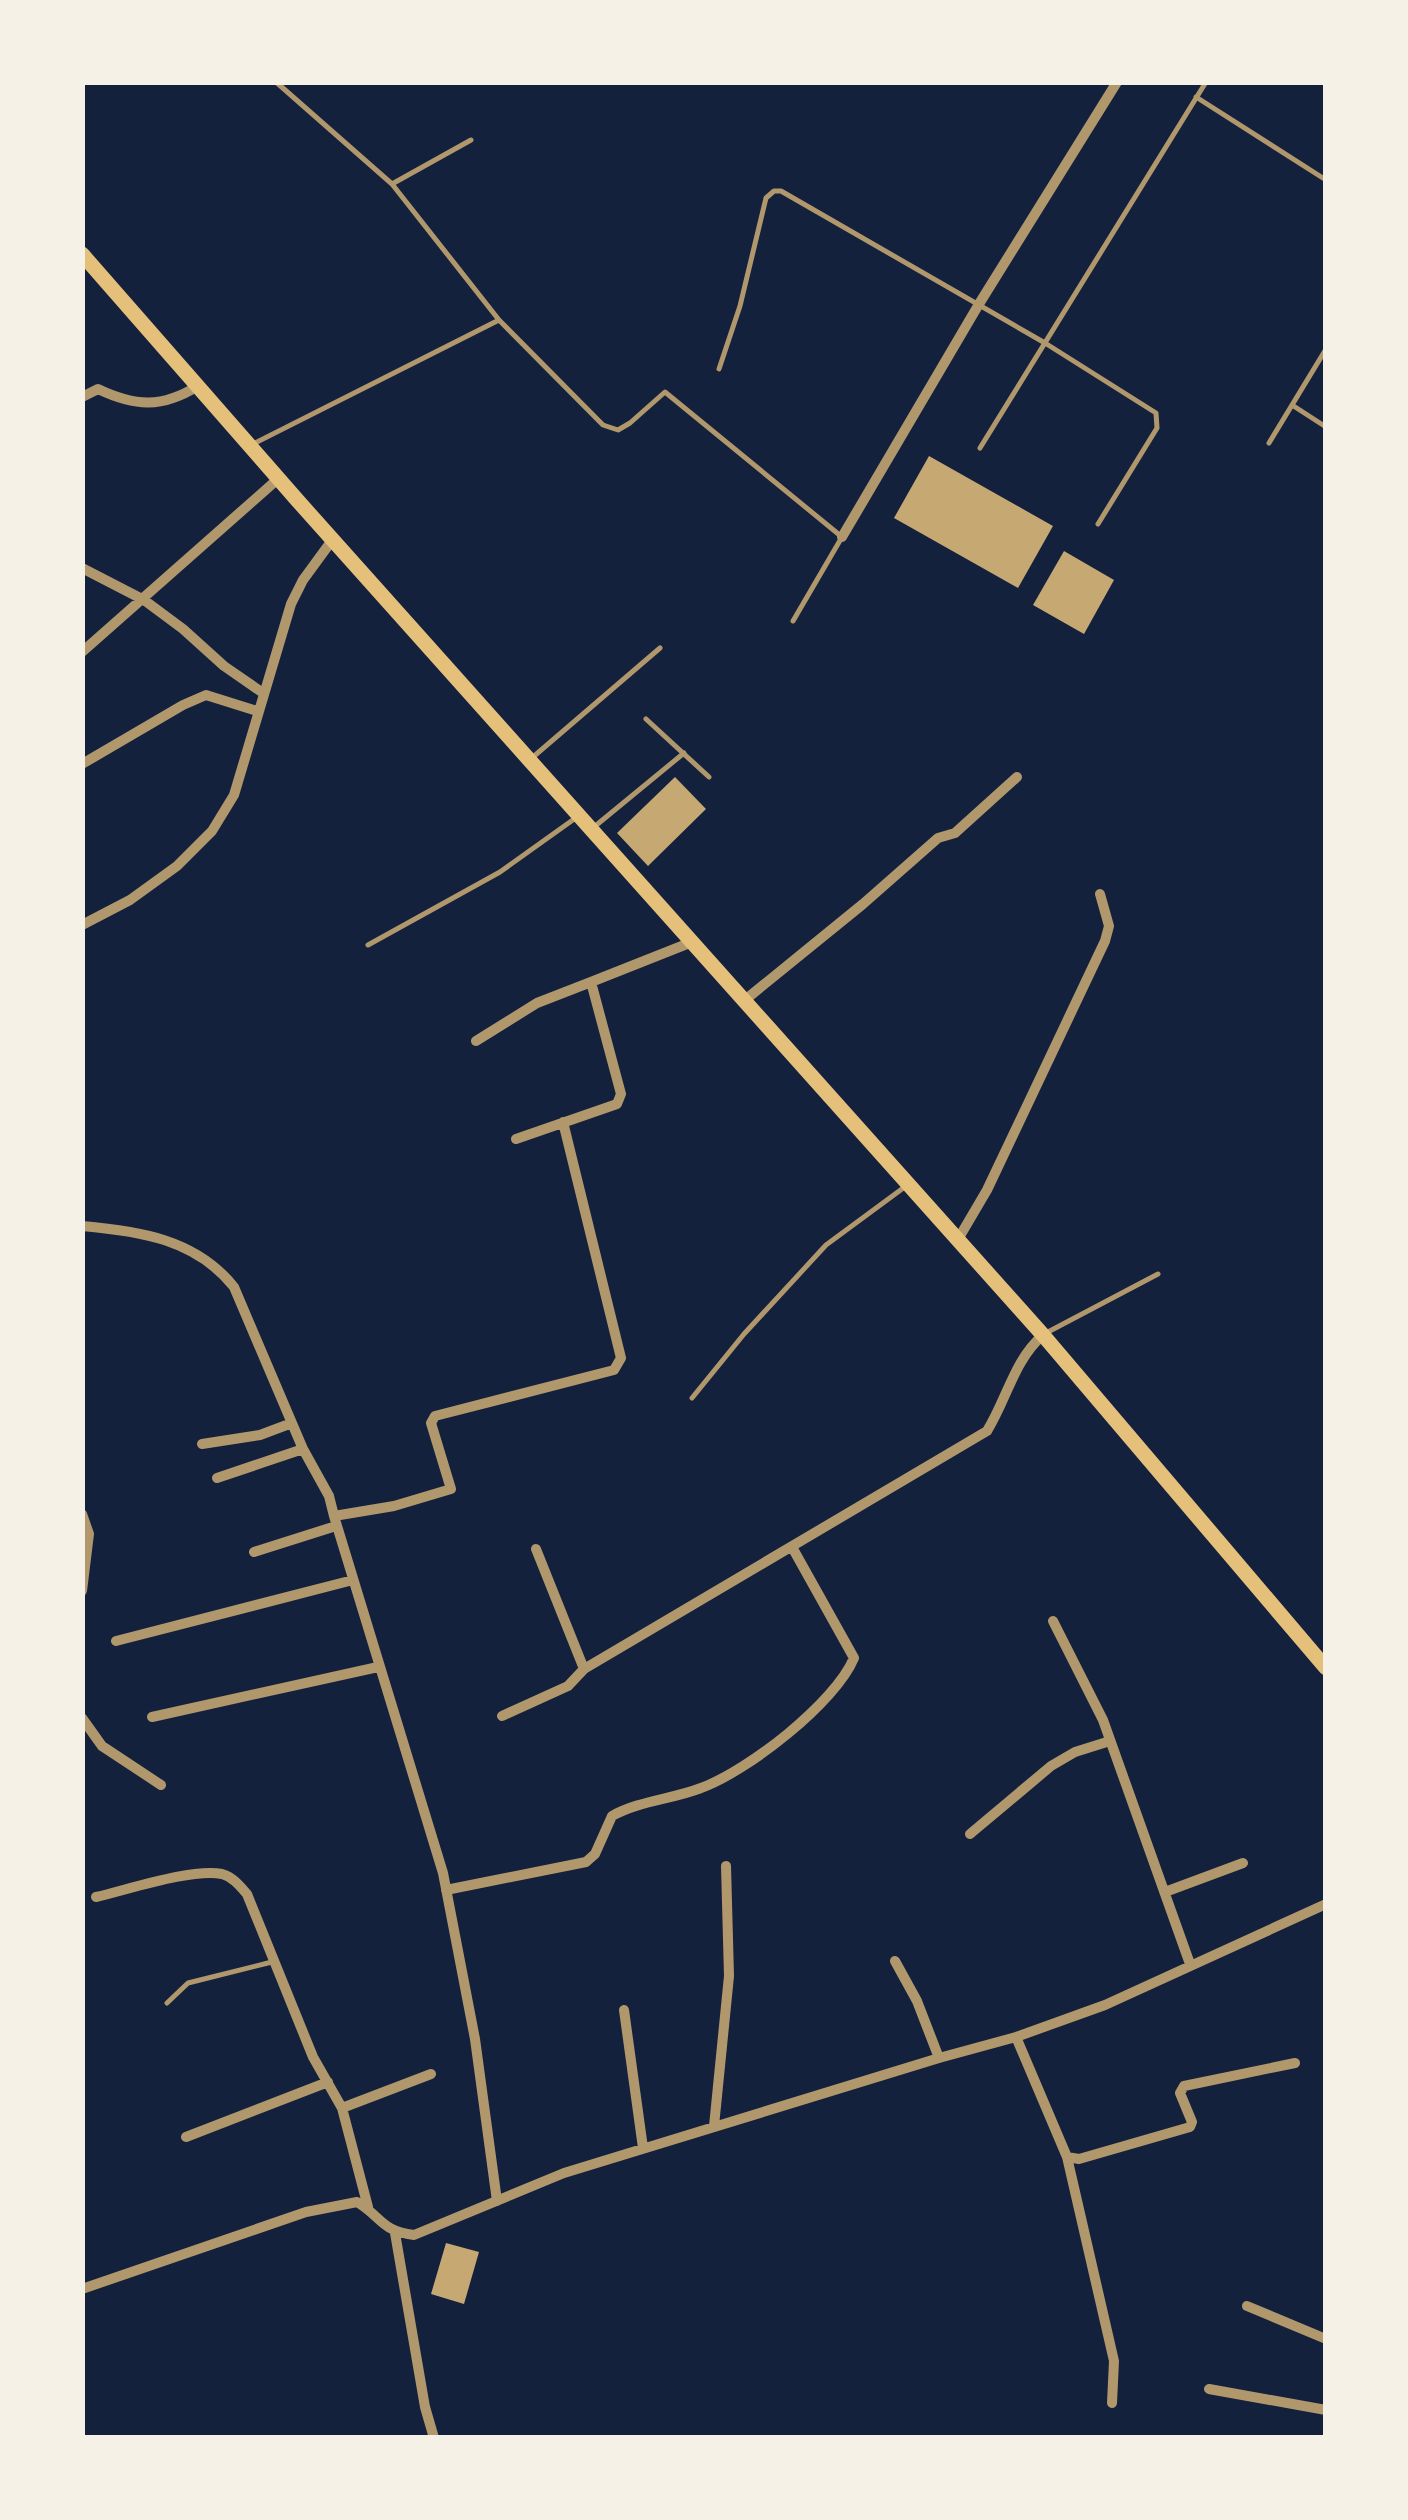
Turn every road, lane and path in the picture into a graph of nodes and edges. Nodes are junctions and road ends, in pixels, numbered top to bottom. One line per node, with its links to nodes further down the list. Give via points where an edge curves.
1 (276, 82): 7 (lane)
2 (1117, 82): 9 (street)
3 (1206, 82): 4 (lane)
4 (1196, 98): 6 (lane); 11 (lane)
5 (471, 140): 7 (lane)
6 (1326, 180)
7 (392, 184): 10 (lane)
8 (82, 254): 14 (main road)
9 (979, 304): 11 (lane); 13 (lane, via 774,192 766,198); 23 (street)
10 (499, 320): 19 (lane); 23 (lane, via 610,430 630,424 665,392)
11 (1045, 343): 20 (lane); 22 (lane, via 1156,413 1157,428)
12 (1326, 349): 16 (lane)
13 (719, 369)
14 (198, 386): 15 (street, via 174,401 154,403 98,389); 19 (main road)
15 (82, 397)
16 (1292, 405): 17 (lane); 18 (lane)
17 (1326, 426)
18 (1269, 443)
19 (250, 446): 21 (main road)
20 (980, 448)
21 (278, 478): 24 (main road); 26 (street)
22 (1098, 524)
23 (842, 537): 27 (lane)
24 (332, 539): 30 (street, via 291,604); 34 (main road)
25 (82, 568): 26 (street)
26 (144, 600): 29 (street); 30 (street)
27 (793, 621)
28 (660, 648): 34 (lane)
29 (82, 652)
30 (263, 693): 31 (street)
31 (256, 711): 35 (street, via 206,695); 41 (street, via 234,795 212,831 130,900)
32 (646, 719): 33 (lane)
33 (684, 753): 36 (lane); 39 (lane)
34 (530, 759): 38 (main road)
35 (82, 764)
36 (709, 777)
37 (1017, 777): 45 (street)
38 (580, 815): 39 (main road); 43 (lane, via 500,872)
39 (592, 829): 42 (main road)
40 (1100, 894): 51 (street, via 1109,926 1105,941)
41 (82, 925)
42 (692, 942): 44 (street); 45 (main road)
43 (368, 945)
44 (591, 982): 46 (street, via 537,1003); 47 (street, via 621,1100)
45 (745, 1000): 49 (main road)
46 (476, 1041)
47 (562, 1122): 48 (street); 60 (street, via 620,1365 435,1416 431,1423 448,1492)
48 (516, 1139)
49 (909, 1184): 51 (main road); 54 (lane, via 826,1245)
50 (82, 1226): 55 (street, via 144,1232 220,1270 234,1287)
51 (957, 1241): 53 (main road)
52 (1158, 1274): 53 (lane)
53 (1043, 1334): 61 (street, via 1016,1370 988,1431); 70 (main road)
54 (692, 1398)
55 (292, 1423): 56 (street); 57 (street)
56 (202, 1444)
57 (303, 1449): 58 (street); 60 (street, via 322,1478)
58 (218, 1478)
59 (82, 1514): 65 (street, via 90,1534)
60 (335, 1521): 63 (street); 64 (street)
61 (792, 1547): 69 (street); 79 (street, via 854,1658 817,1710 706,1787 612,1816 586,1862)
62 (536, 1549): 69 (street)
63 (254, 1552)
64 (352, 1580): 67 (street); 68 (street)
65 (82, 1591)
66 (1053, 1621): 74 (street)
67 (116, 1641)
68 (378, 1667): 72 (street); 79 (street)
69 (584, 1668): 71 (street, via 568,1686)
70 (1326, 1668)
71 (502, 1716)
72 (152, 1717)
73 (82, 1718): 75 (street, via 102,1746)
74 (1110, 1741): 76 (street, via 1051,1766); 80 (street)
75 (161, 1785)
76 (970, 1834)
77 (1244, 1863): 80 (street)
78 (726, 1866): 94 (street, via 728,1976)
79 (446, 1890): 98 (street)
80 (1164, 1892): 85 (street)
81 (96, 1897): 83 (street, via 222,1874 247,1894)
82 (1326, 1904): 85 (street)
83 (275, 1961): 86 (lane, via 188,1983); 92 (street)
84 (895, 1961): 89 (street)
85 (1190, 1964): 88 (street)
86 (167, 2003)
87 (624, 2010): 96 (street)
88 (1016, 2038): 89 (street); 97 (street)
89 (939, 2058): 94 (street)
90 (1295, 2062): 97 (street, via 1184,2086 1180,2094 1192,2122 1186,2130)
91 (430, 2074): 93 (street)
92 (328, 2082): 93 (street); 95 (street)
93 (342, 2108): 99 (street)
94 (714, 2126): 96 (street)
95 (186, 2137)
96 (643, 2148): 98 (street)
97 (1067, 2157): 105 (street, via 1114,2361)
98 (497, 2201): 100 (street, via 414,2235)
99 (368, 2208): 100 (street); 101 (street, via 357,2202 306,2212)
100 (395, 2233): 107 (street)
101 (82, 2288)
102 (1247, 2306): 103 (street)
103 (1326, 2339)
104 (1209, 2390): 106 (street)
105 (1112, 2403)
106 (1326, 2410)
107 (434, 2438)

